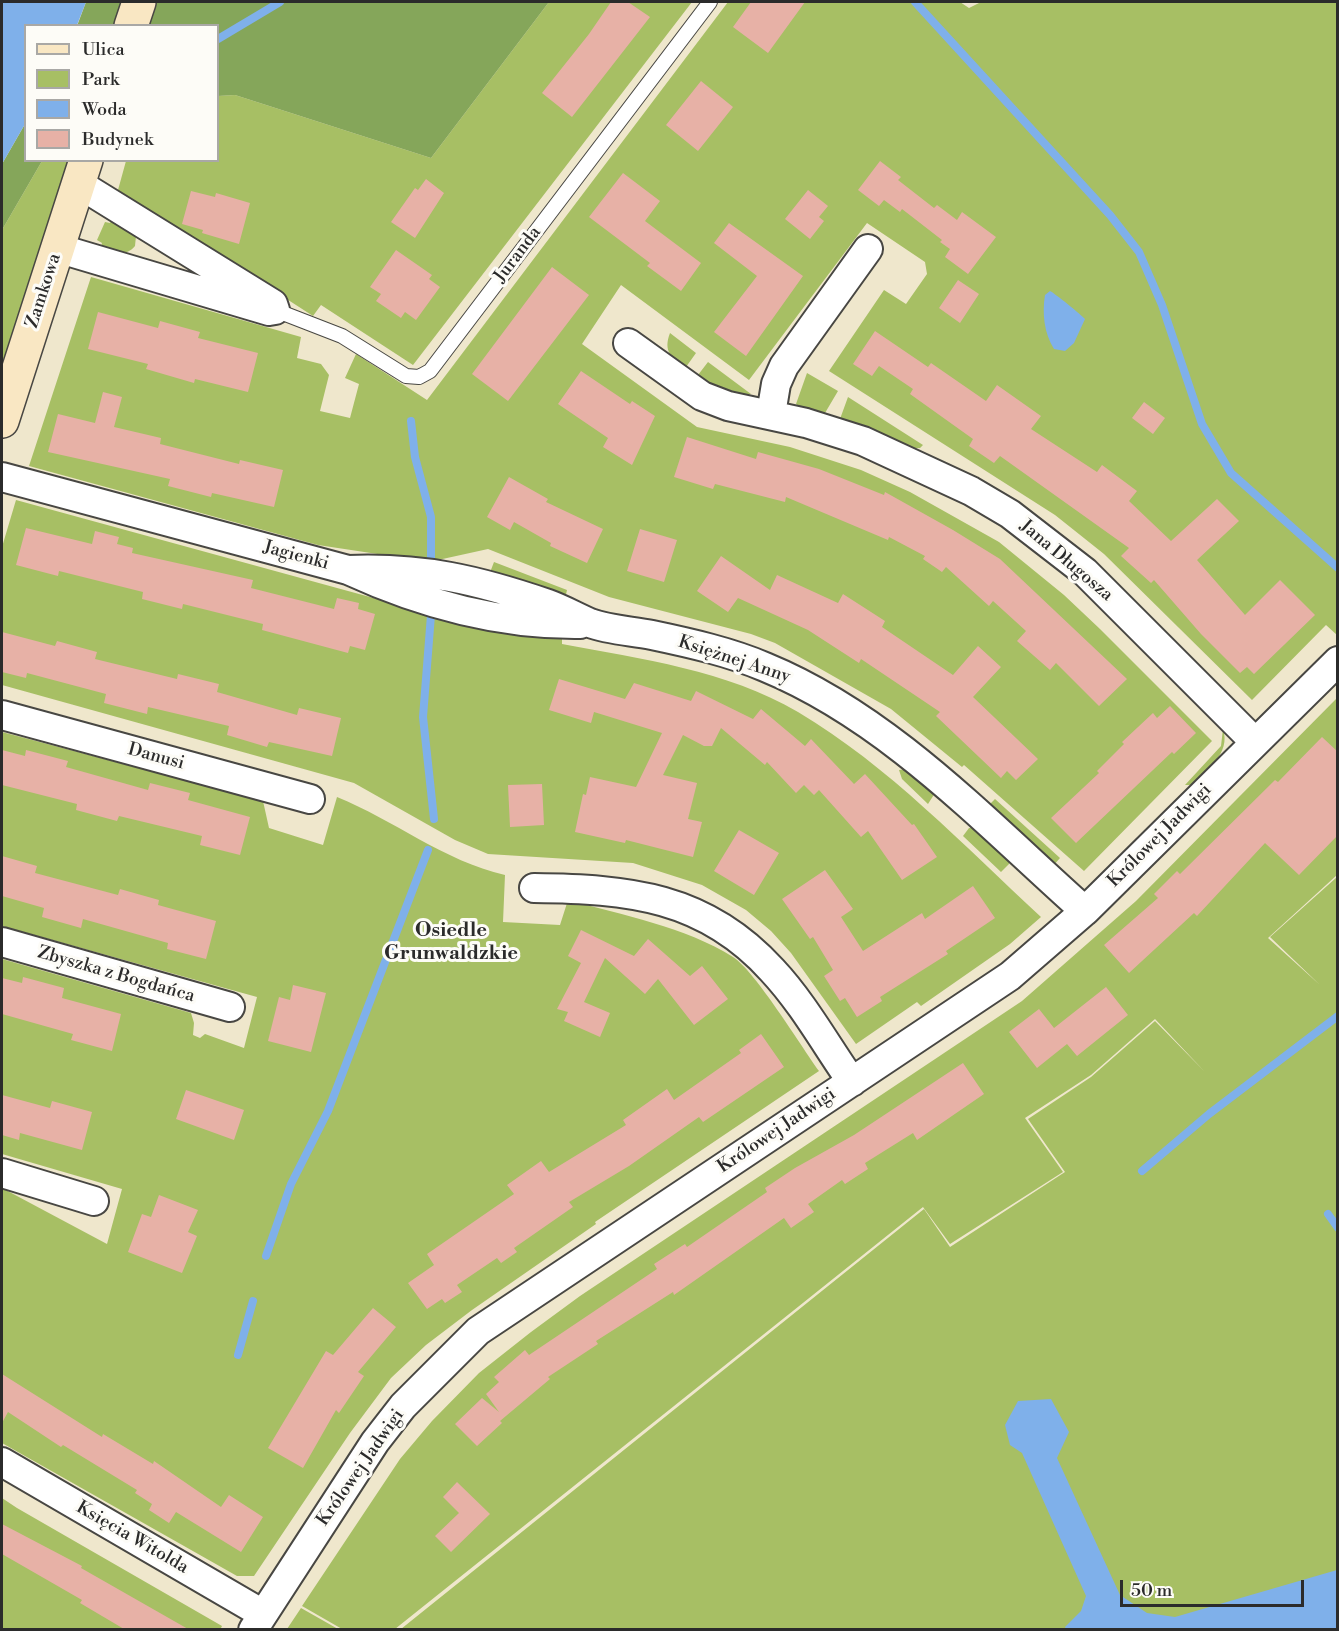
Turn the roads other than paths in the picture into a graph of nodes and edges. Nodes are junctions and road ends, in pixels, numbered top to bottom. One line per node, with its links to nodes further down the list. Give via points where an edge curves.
1 (139, 2): 3 (street)
2 (710, 2): 7 (lane, Juranda, via 430,371 419,377 406,375 342,336)
3 (132, 24)
4 (83, 172): 5 (street, Zamkowa); 7 (street, Juranda, via 273,304)
5 (57, 248): 7 (street, Juranda); 10 (street, Zamkowa)
6 (868, 249): 9 (street, via 784,366 776,384)
7 (275, 310)
8 (628, 343): 9 (street, Jana Długosza, via 702,396 728,406)
9 (771, 414): 15 (street, Jana Długosza, via 900,456 1010,514 1085,572)
10 (2, 421)
11 (2, 477): 12 (street, Jagienki, via 348,570 455,609 547,624)
12 (591, 624): 18 (street, Księżnej Anny, via 718,651 810,687 912,756)
13 (1338, 661): 15 (street, Królowej Jadwigi)
14 (2, 716): 16 (street, Danusi)
15 (1255, 742): 18 (street, Królowej Jadwigi)
16 (310, 799)
17 (534, 888): 21 (street, via 636,893 714,921 774,971)
18 (1084, 911): 21 (street, Królowej Jadwigi, via 1010,976)
19 (2, 942): 20 (street, Zbyszka z Bogdańca)
20 (230, 1007)
21 (852, 1082): 25 (street, Królowej Jadwigi, via 478,1331 403,1407 375,1442)
22 (2, 1173): 23 (street)
23 (94, 1201)
24 (2, 1462): 25 (street, Księcia Witolda)
25 (258, 1622)

